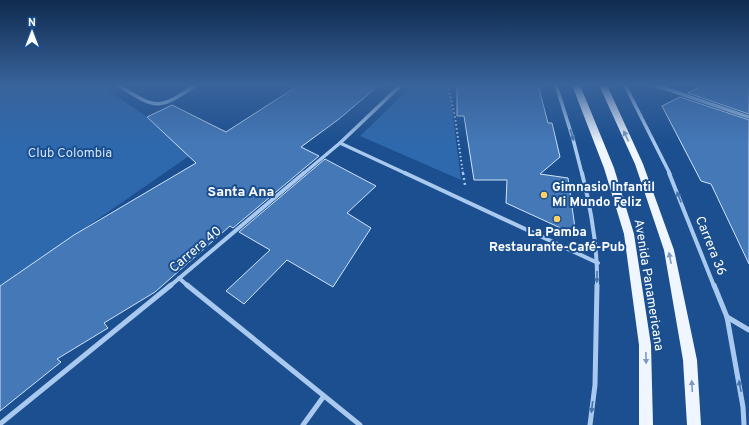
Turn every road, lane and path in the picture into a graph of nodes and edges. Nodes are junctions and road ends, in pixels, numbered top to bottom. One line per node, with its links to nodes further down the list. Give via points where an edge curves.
1 (380, 105): 9 (street, Carrera 40)
2 (452, 105): 10 (path)
3 (562, 105): 11 (street, one-way to 11, via 587,194)
4 (584, 105): 20 (main road, Avenida Panamericana, one-way to 20, via 609,168 629,234 645,344)
5 (612, 105): 21 (main road, Avenida Panamericana, one-way to 5, via 690,360 669,250 639,164)
6 (634, 105): 13 (street, Carrera 36, one-way to 6, via 668,172)
7 (713, 105): 8 (street)
8 (749, 117)
9 (340, 143): 10 (street); 12 (street, Carrera 40)
10 (468, 203): 11 (street)
11 (598, 263): 19 (street, one-way to 19, via 595,386)
12 (180, 278): 15 (street); 16 (street, Carrera 40)
13 (726, 317): 14 (street); 22 (street, Carrera 36, one-way to 13, via 744,407)
14 (749, 330)
15 (324, 396): 17 (street); 18 (street)
16 (0, 424)
17 (303, 425)
18 (360, 425)
19 (590, 425)
20 (646, 425)
21 (694, 425)
22 (744, 425)

